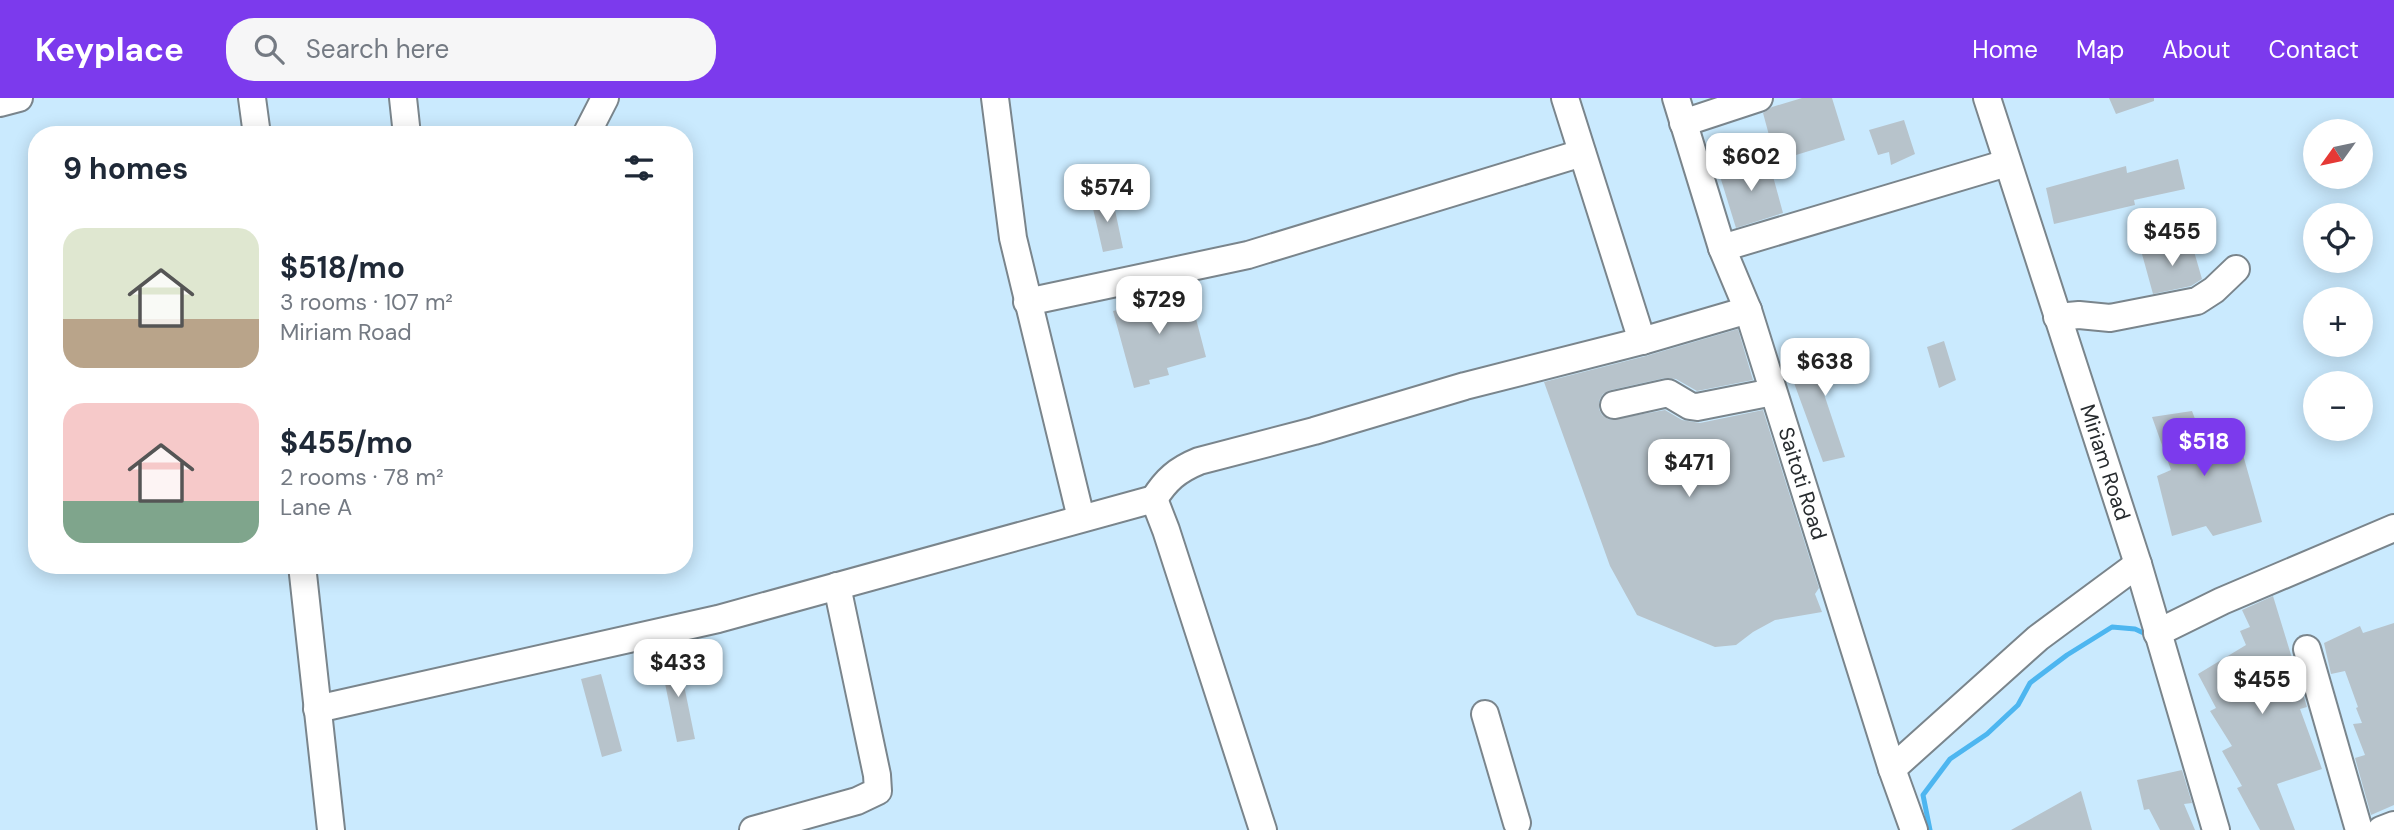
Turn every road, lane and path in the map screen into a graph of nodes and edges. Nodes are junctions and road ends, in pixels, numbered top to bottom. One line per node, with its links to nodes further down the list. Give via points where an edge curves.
1 (19, 98): 9 (street)
2 (253, 98): 11 (street)
3 (402, 98): 12 (street)
4 (605, 98): 13 (street)
5 (995, 98): 18 (street, via 1013,238)
6 (1565, 98): 14 (street)
7 (1759, 98): 10 (street)
8 (1987, 98): 15 (street, Miriam Road)
9 (0, 103)
10 (1679, 110): 16 (street, Saitoti Road)
11 (256, 126)
12 (406, 126)
13 (591, 126)
14 (1582, 153): 18 (street, via 1248,255); 21 (street)
15 (2007, 163): 16 (street); 20 (street, Miriam Road)
16 (1722, 248): 19 (street, Saitoti Road)
17 (2236, 269): 20 (street, via 2197,301 2119,317)
18 (1027, 302): 25 (street)
19 (1748, 310): 21 (street); 22 (street, Saitoti Road)
20 (2057, 317): 27 (street, Miriam Road)
21 (1642, 341): 24 (street, via 1199,461 1180,468)
22 (1773, 392): 23 (street, via 1698,407 1668,393); 34 (street, Saitoti Road)
23 (1614, 405)
24 (1154, 499): 25 (street); 39 (street)
25 (1081, 518): 29 (street)
26 (2394, 528): 30 (street)
27 (2138, 564): 30 (street, Miriam Road); 34 (street, via 2038,638)
28 (303, 574): 32 (street)
29 (837, 586): 32 (street, via 718,619); 38 (street, via 878,791)
30 (2157, 633): 41 (street, Miriam Road)
31 (2307, 649): 42 (street)
32 (317, 709): 37 (street)
33 (1485, 714): 35 (street)
34 (1892, 769): 40 (street, Saitoti Road)
35 (1516, 824)
36 (2394, 825): 43 (street)
37 (331, 830)
38 (753, 830)
39 (1263, 830)
40 (1914, 830)
41 (2216, 830)
42 (2359, 830)
43 (2381, 830)

